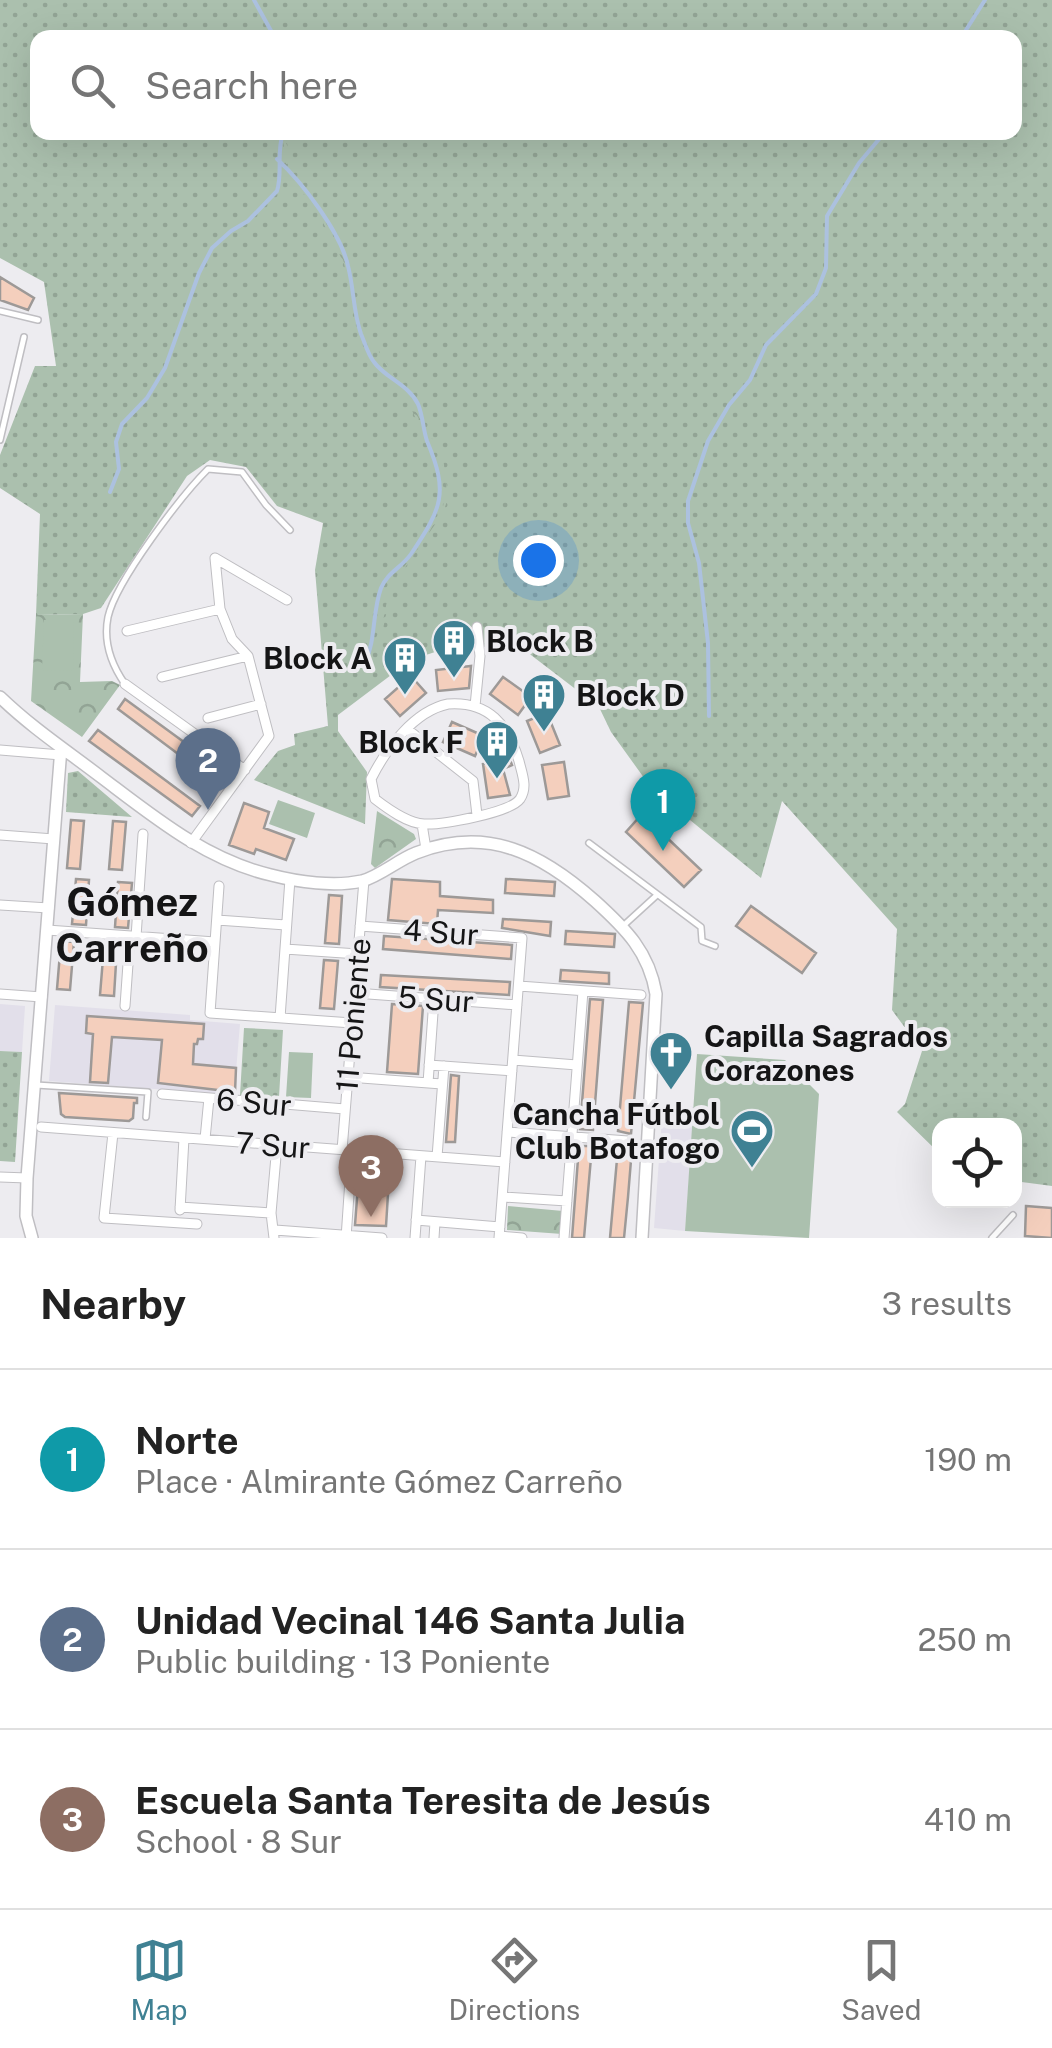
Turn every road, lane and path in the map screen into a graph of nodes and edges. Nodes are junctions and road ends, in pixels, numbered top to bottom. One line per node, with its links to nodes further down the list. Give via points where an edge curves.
1 (0, 312): 2 (lane)
2 (38, 320)
3 (24, 337): 4 (lane)
4 (0, 440)
5 (290, 530): 12 (lane, via 242,472 208,469 179,498 112,604 107,642)
6 (287, 600): 7 (street, via 215,558)
7 (220, 609): 9 (street); 10 (street, via 232,639)
8 (477, 627): 15 (street)
9 (127, 631)
10 (248, 656): 11 (street); 14 (street)
11 (162, 677)
12 (125, 684): 20 (street)
13 (0, 697): 19 (street)
14 (260, 704): 16 (street); 20 (street, via 269,736)
15 (474, 706): 17 (street, via 440,706); 21 (street, via 506,728 524,784 512,806)
16 (208, 718)
17 (407, 729): 21 (street, via 472,781); 22 (street, via 373,774 371,790 391,811)
18 (0, 750): 19 (street)
19 (61, 751): 25 (street); 26 (street)
20 (245, 770): 26 (street)
21 (478, 816): 22 (street)
22 (422, 824): 28 (street)
23 (144, 834): 40 (street)
24 (0, 835): 25 (street)
25 (54, 838): 34 (street)
26 (191, 843): 29 (street)
27 (588, 843): 32 (lane)
28 (426, 849): 30 (street); 38 (street, via 472,842 518,850 564,874)
29 (290, 879): 30 (street); 36 (street)
30 (364, 880): 37 (street, 11 Poniente)
31 (219, 886): 35 (street)
32 (657, 895): 38 (lane); 42 (lane, via 701,926 702,941)
33 (0, 905): 34 (street)
34 (49, 908): 39 (street)
35 (217, 920): 36 (street); 41 (street)
36 (286, 925): 43 (street)
37 (360, 926): 44 (street, 11 Poniente); 45 (street, 4 Sur, via 522,938)
38 (623, 926): 102 (street, via 645,956 656,994)
39 (47, 930): 40 (street); 50 (street)
40 (133, 936): 41 (street); 53 (street)
41 (215, 942): 54 (street, via 210,1013)
42 (715, 946)
43 (285, 949): 44 (street, 4 Sur); 54 (street)
44 (358, 954): 47 (street, 11 Poniente)
45 (518, 986): 46 (street, 5 Sur); 52 (street)
46 (583, 991): 49 (street, 5 Sur); 57 (street)
47 (355, 993): 51 (street, 5 Sur); 55 (street, 11 Poniente)
48 (0, 994): 50 (street)
49 (641, 995)
50 (42, 998): 62 (street)
51 (434, 999): 52 (street, 5 Sur); 56 (street)
52 (517, 1005): 59 (street)
53 (124, 1006)
54 (280, 1018): 55 (street)
55 (352, 1023): 60 (street, 11 Poniente)
56 (429, 1064): 58 (street); 61 (street)
57 (577, 1065): 59 (street); 71 (street)
58 (444, 1066): 59 (street); 63 (street)
59 (512, 1066): 70 (street)
60 (348, 1077): 61 (street); 66 (street, 11 Poniente)
61 (428, 1083): 63 (street)
62 (36, 1084): 67 (lane, via 148,1092); 81 (street)
63 (442, 1084): 78 (street)
64 (162, 1094): 65 (street, 6 Sur)
65 (208, 1098): 66 (street, 6 Sur); 73 (street)
66 (345, 1109): 76 (street, 11 Poniente)
67 (146, 1117)
68 (42, 1127): 69 (street, 7 Sur)
69 (113, 1132): 72 (street, 7 Sur); 89 (street, via 104,1218)
70 (508, 1132): 71 (street); 79 (street)
71 (572, 1137): 74 (street); 83 (street)
72 (184, 1138): 73 (street, 7 Sur); 84 (street)
73 (206, 1140): 75 (street, 7 Sur)
74 (628, 1141)
75 (276, 1145): 76 (street, 7 Sur); 86 (street)
76 (347, 1150): 77 (street, 7 Sur); 94 (street, 11 Poniente)
77 (421, 1156): 78 (street, 7 Sur); 88 (street)
78 (437, 1157): 79 (street, 7 Sur)
79 (505, 1162): 82 (street)
80 (0, 1177): 81 (street)
81 (28, 1178): 95 (street)
82 (502, 1196): 83 (street); 93 (street)
83 (567, 1202): 101 (street)
84 (180, 1208): 85 (street); 89 (street)
85 (198, 1208): 86 (street); 91 (street)
86 (271, 1213): 92 (street)
87 (1013, 1215): 103 (lane)
88 (416, 1220): 90 (street); 98 (street)
89 (179, 1222): 91 (street)
90 (435, 1222): 93 (street); 99 (street)
91 (197, 1224): 96 (street)
92 (274, 1234): 94 (street)
93 (500, 1234): 100 (street)
94 (346, 1237): 97 (street)
95 (32, 1238)
96 (196, 1238)
97 (382, 1238)
98 (414, 1238)
99 (434, 1238)
100 (522, 1238)
101 (564, 1238)
102 (642, 1238)
103 (992, 1238)

